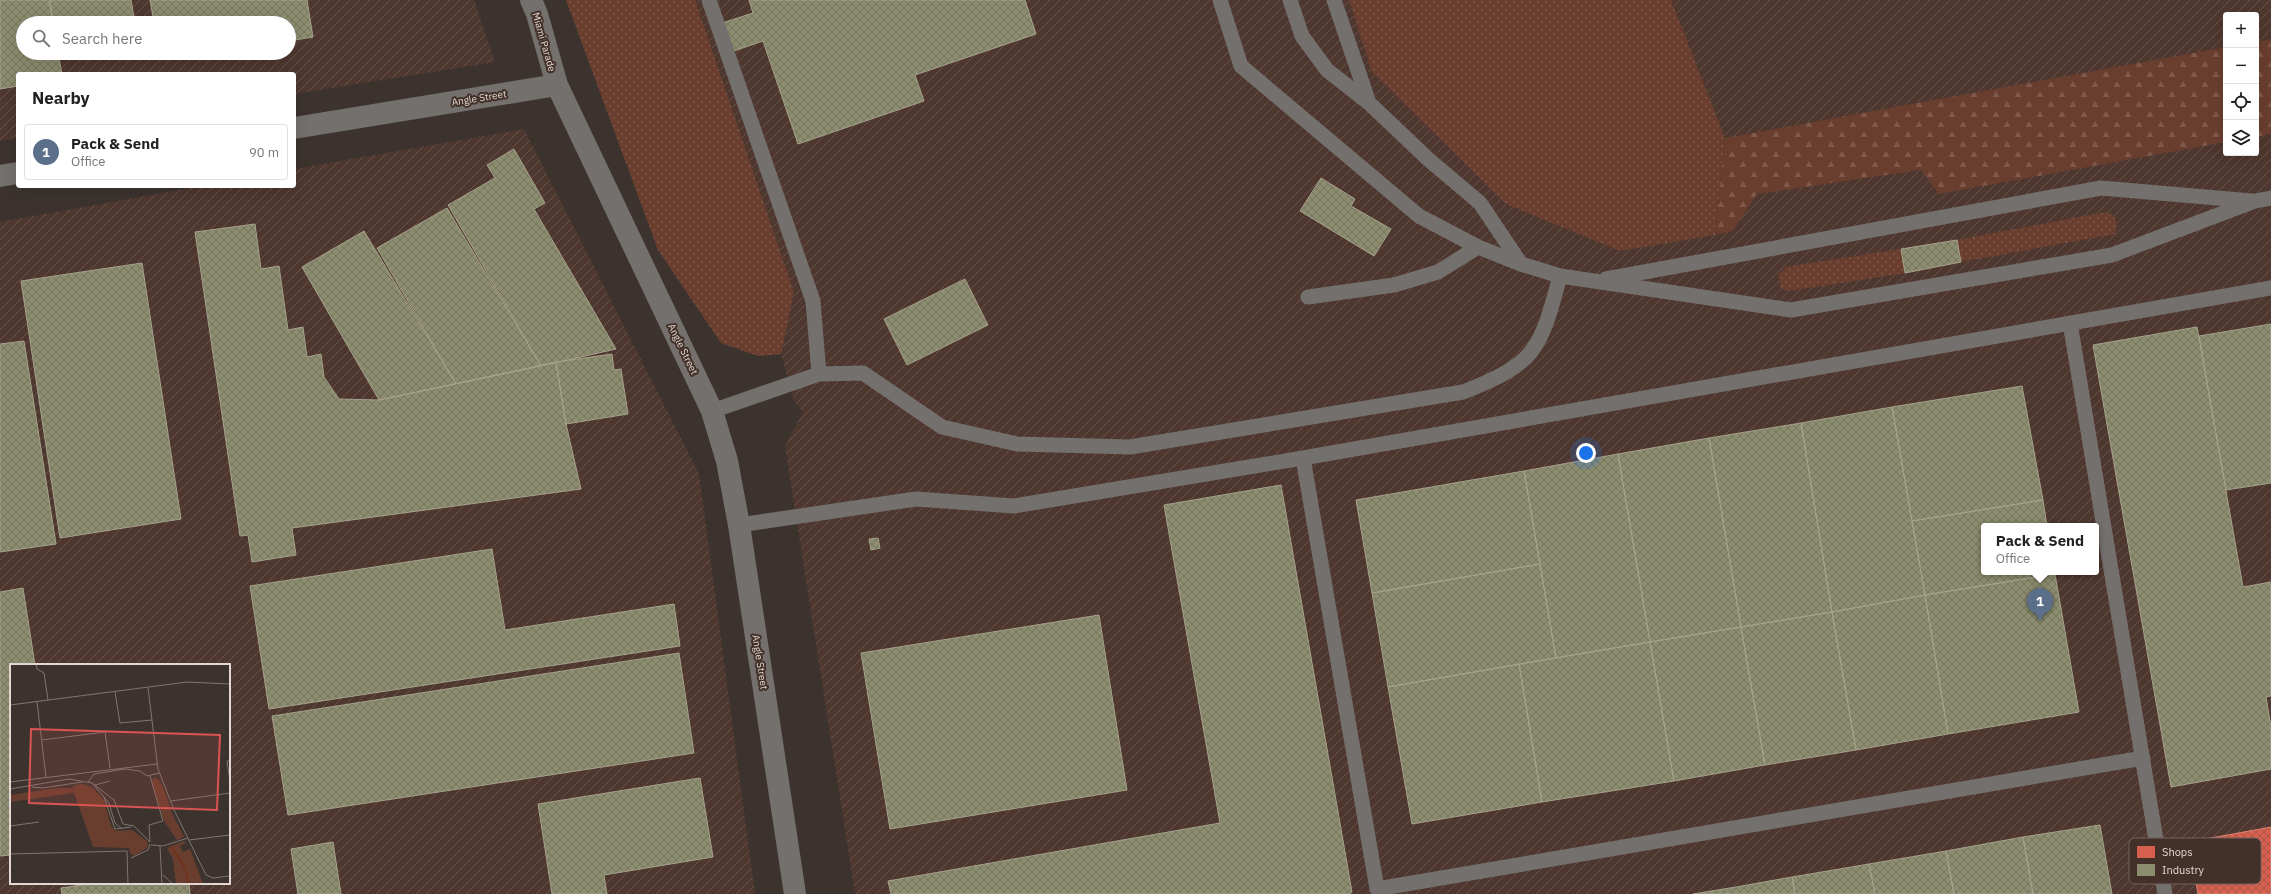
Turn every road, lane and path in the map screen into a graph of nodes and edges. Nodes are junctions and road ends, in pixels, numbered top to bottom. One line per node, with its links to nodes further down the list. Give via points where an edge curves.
1 (531, 0): 6 (street, Miami Parade)
2 (709, 0): 20 (lane, via 813,301)
3 (1220, 0): 13 (lane, via 1241,66 1419,216)
4 (1290, 0): 7 (lane, via 1302,36 1328,70)
5 (1334, 0): 7 (lane)
6 (557, 85): 8 (street, Angle Street); 21 (street, Angle Street)
7 (1369, 103): 14 (lane, via 1428,159 1480,203)
8 (296, 128)
9 (16, 173): 10 (street)
10 (0, 176)
11 (2271, 198): 12 (lane)
12 (2255, 201): 16 (lane, via 2101,188); 16 (lane, via 2112,255 1791,310)
13 (1478, 247): 14 (lane); 18 (lane, via 1438,272 1394,285)
14 (1521, 264): 15 (lane)
15 (1560, 276): 16 (lane); 20 (lane, via 1544,334 1536,348 1524,361 1497,379 1463,392 1130,447 1017,444 942,427 863,373)
16 (1594, 281)
17 (2271, 288): 19 (lane)
18 (1308, 297)
19 (2070, 323): 22 (lane); 24 (lane)
20 (819, 374): 21 (lane)
21 (712, 411): 23 (street, Angle Street, via 727,461)
22 (1303, 458): 23 (lane, via 1014,506 916,499); 24 (lane, via 1377,889)
23 (739, 525): 27 (street, Angle Street)
24 (2142, 758): 25 (lane)
25 (2156, 838)
26 (2163, 884): 28 (lane)
27 (795, 894)
28 (2165, 894)

